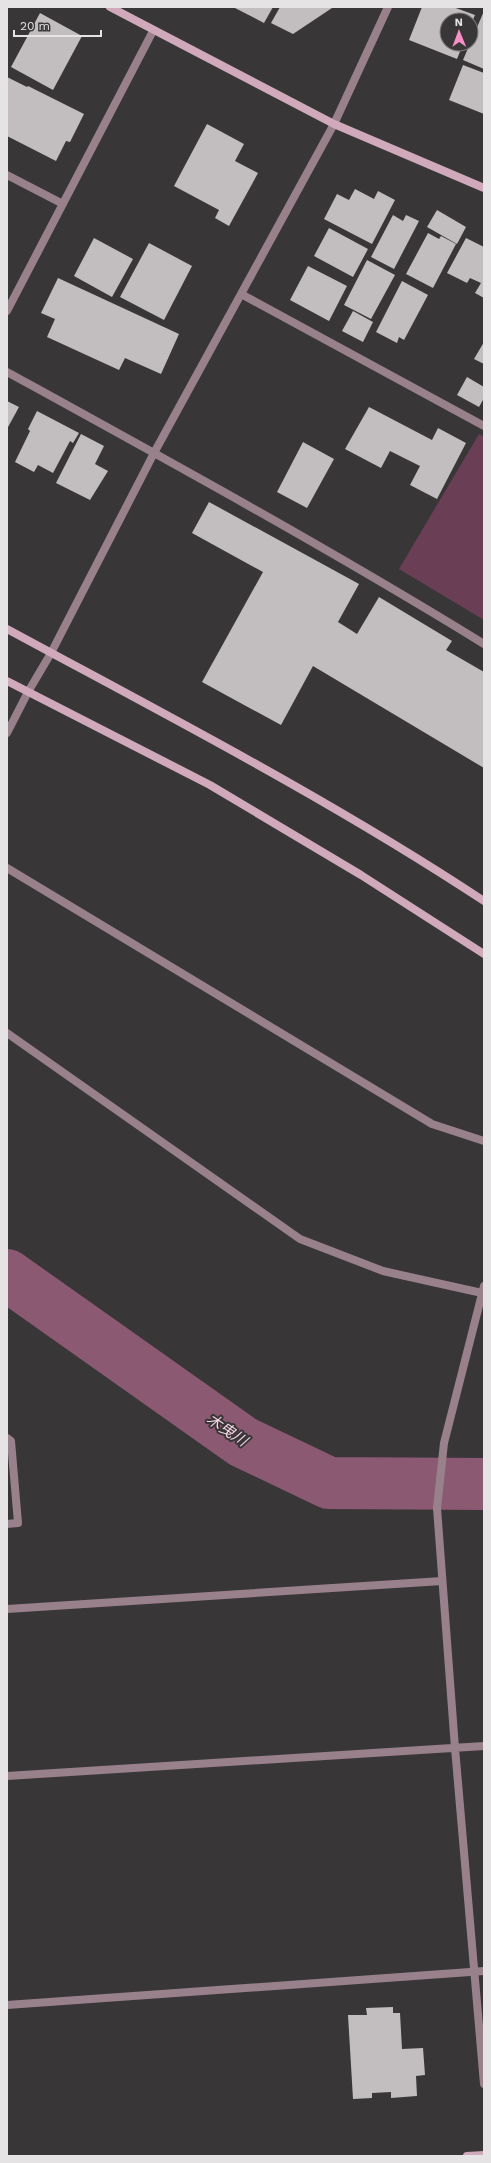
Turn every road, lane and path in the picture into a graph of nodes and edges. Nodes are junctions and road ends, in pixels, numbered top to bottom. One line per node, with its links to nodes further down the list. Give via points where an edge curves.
1 (110, 7): 3 (street)
2 (388, 7): 4 (street)
3 (153, 31): 4 (street); 7 (street)
4 (334, 124): 6 (street); 8 (street)
5 (7, 175): 7 (street)
6 (484, 188)
7 (63, 204): 9 (street)
8 (241, 294): 11 (street); 12 (street)
9 (7, 311)
10 (7, 372): 12 (street)
11 (484, 426)
12 (154, 453): 14 (street); 15 (street)
13 (7, 629): 15 (street)
14 (484, 644)
15 (51, 653): 17 (street); 20 (street, via 273,773 409,852)
16 (7, 681): 17 (street)
17 (28, 692): 18 (street); 21 (street, via 210,786 361,875)
18 (7, 733)
19 (7, 868): 23 (street, via 432,1124)
20 (484, 901)
21 (484, 954)
22 (7, 1033): 24 (street, via 300,1239 383,1271)
23 (484, 1142)
24 (483, 1290): 27 (street, via 444,1443 437,1508)
25 (7, 1438): 26 (street, via 12,1441 18,1523)
26 (7, 1524)
27 (442, 1581): 28 (street); 30 (street)
28 (7, 1609)
29 (484, 1746): 30 (street)
30 (455, 1748): 31 (street); 33 (street)
31 (7, 1776)
32 (484, 1971): 33 (street)
33 (475, 1972): 34 (street); 35 (street)
34 (7, 2005)
35 (484, 2084)
36 (484, 2155): 37 (street)
37 (467, 2156)

